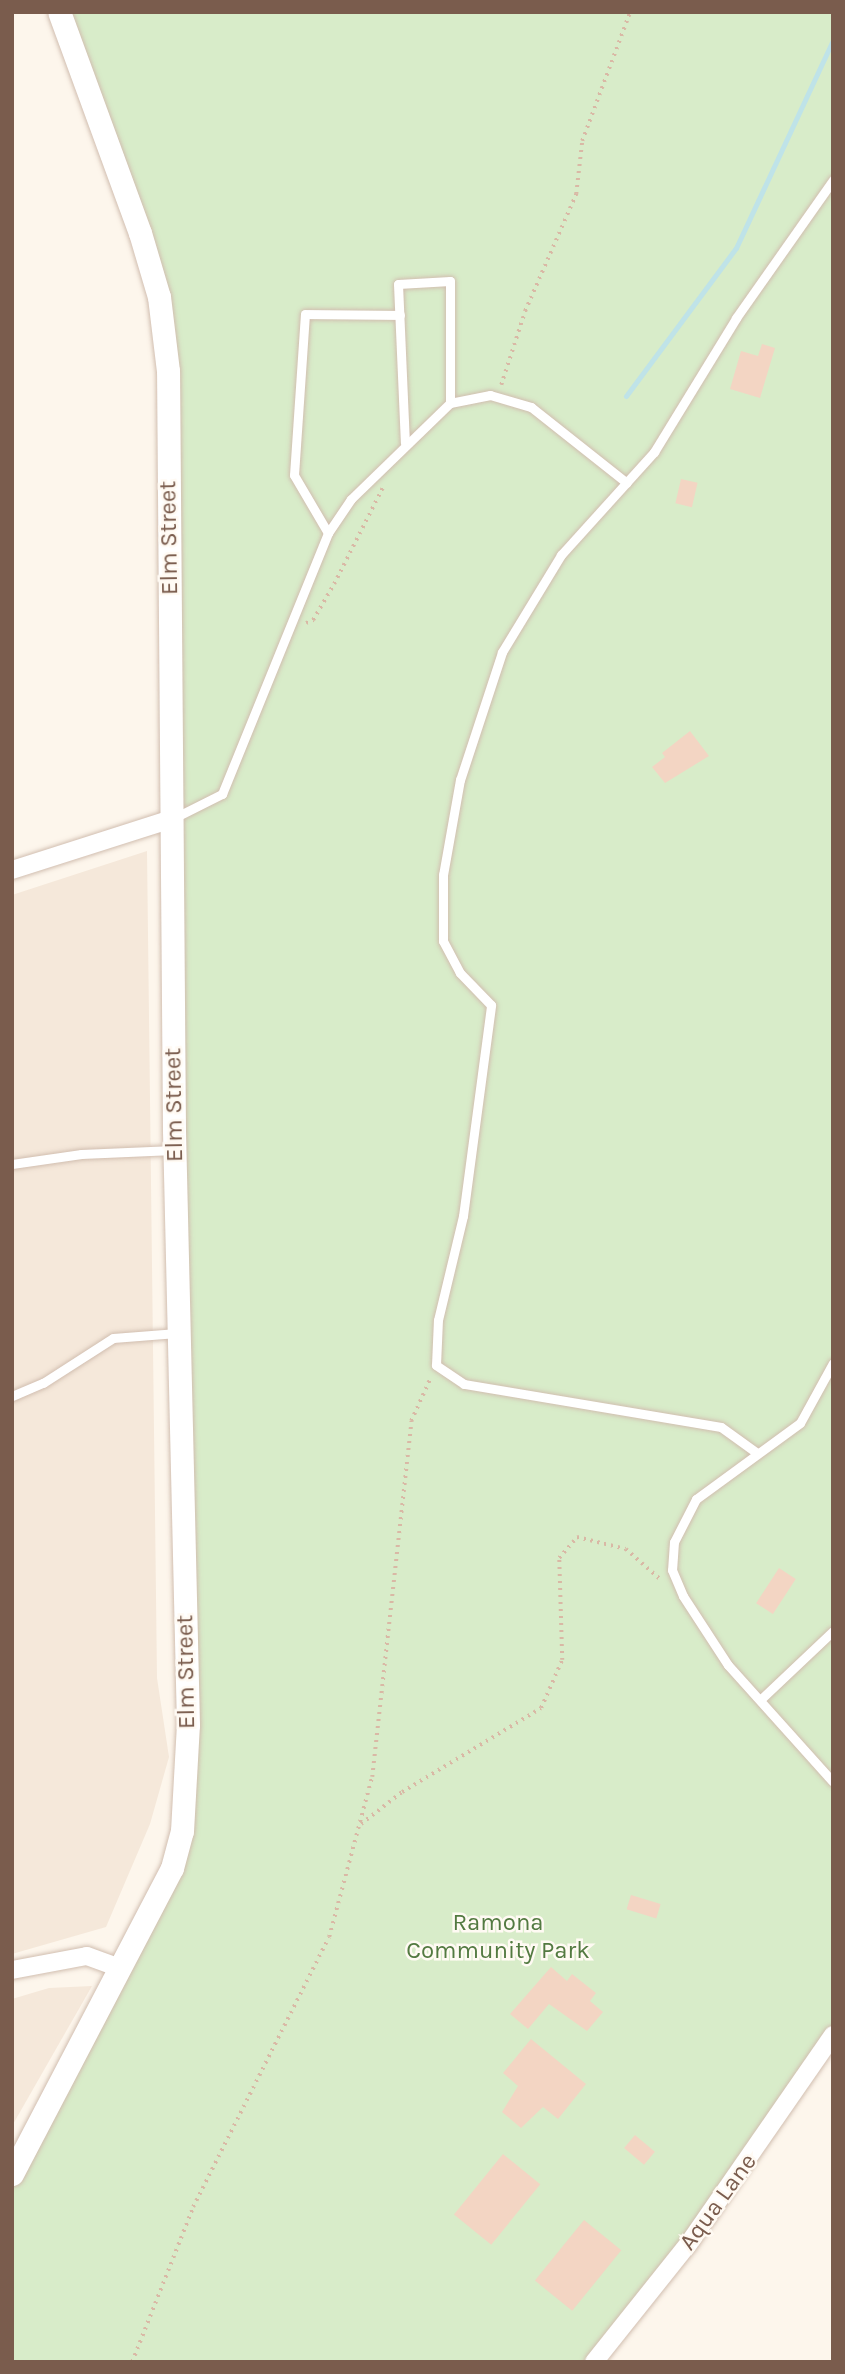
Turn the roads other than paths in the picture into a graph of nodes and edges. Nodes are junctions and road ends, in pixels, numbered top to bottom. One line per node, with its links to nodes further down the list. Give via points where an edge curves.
1 (59, 12): 8 (street, Elm Street, via 159,297 168,371)
2 (833, 180): 6 (lane, via 736,318 654,452)
3 (400, 315): 4 (lane, via 398,284 450,281); 5 (lane); 7 (lane, via 304,314 295,475)
4 (450, 403): 5 (lane); 6 (lane, via 498,397 531,407)
5 (405, 443): 7 (lane, via 351,499)
6 (627, 482): 15 (lane, via 561,555 502,652 460,780 443,875 443,941 460,973 491,1004 463,1216 438,1320 436,1365 464,1384 721,1427)
7 (328, 533): 8 (lane, via 222,794)
8 (172, 819): 9 (street); 10 (street, Elm Street)
9 (12, 870)
10 (174, 1150): 11 (lane, via 81,1154); 12 (street, Elm Street)
11 (12, 1164)
12 (178, 1333): 14 (lane, via 113,1338 43,1383); 19 (street, Elm Street, via 188,1725 182,1831 172,1868)
13 (833, 1363): 15 (lane, via 800,1423)
14 (12, 1396)
15 (757, 1453): 17 (lane, via 696,1499 674,1542 672,1570 728,1665)
16 (833, 1631): 17 (lane)
17 (761, 1700): 18 (lane)
18 (833, 1782)
19 (120, 1968): 20 (street, via 87,1956); 22 (street, Elm Street)
20 (12, 1970)
21 (833, 2035): 23 (street, Aqua Lane, via 689,2243)
22 (12, 2174)
23 (594, 2362)

